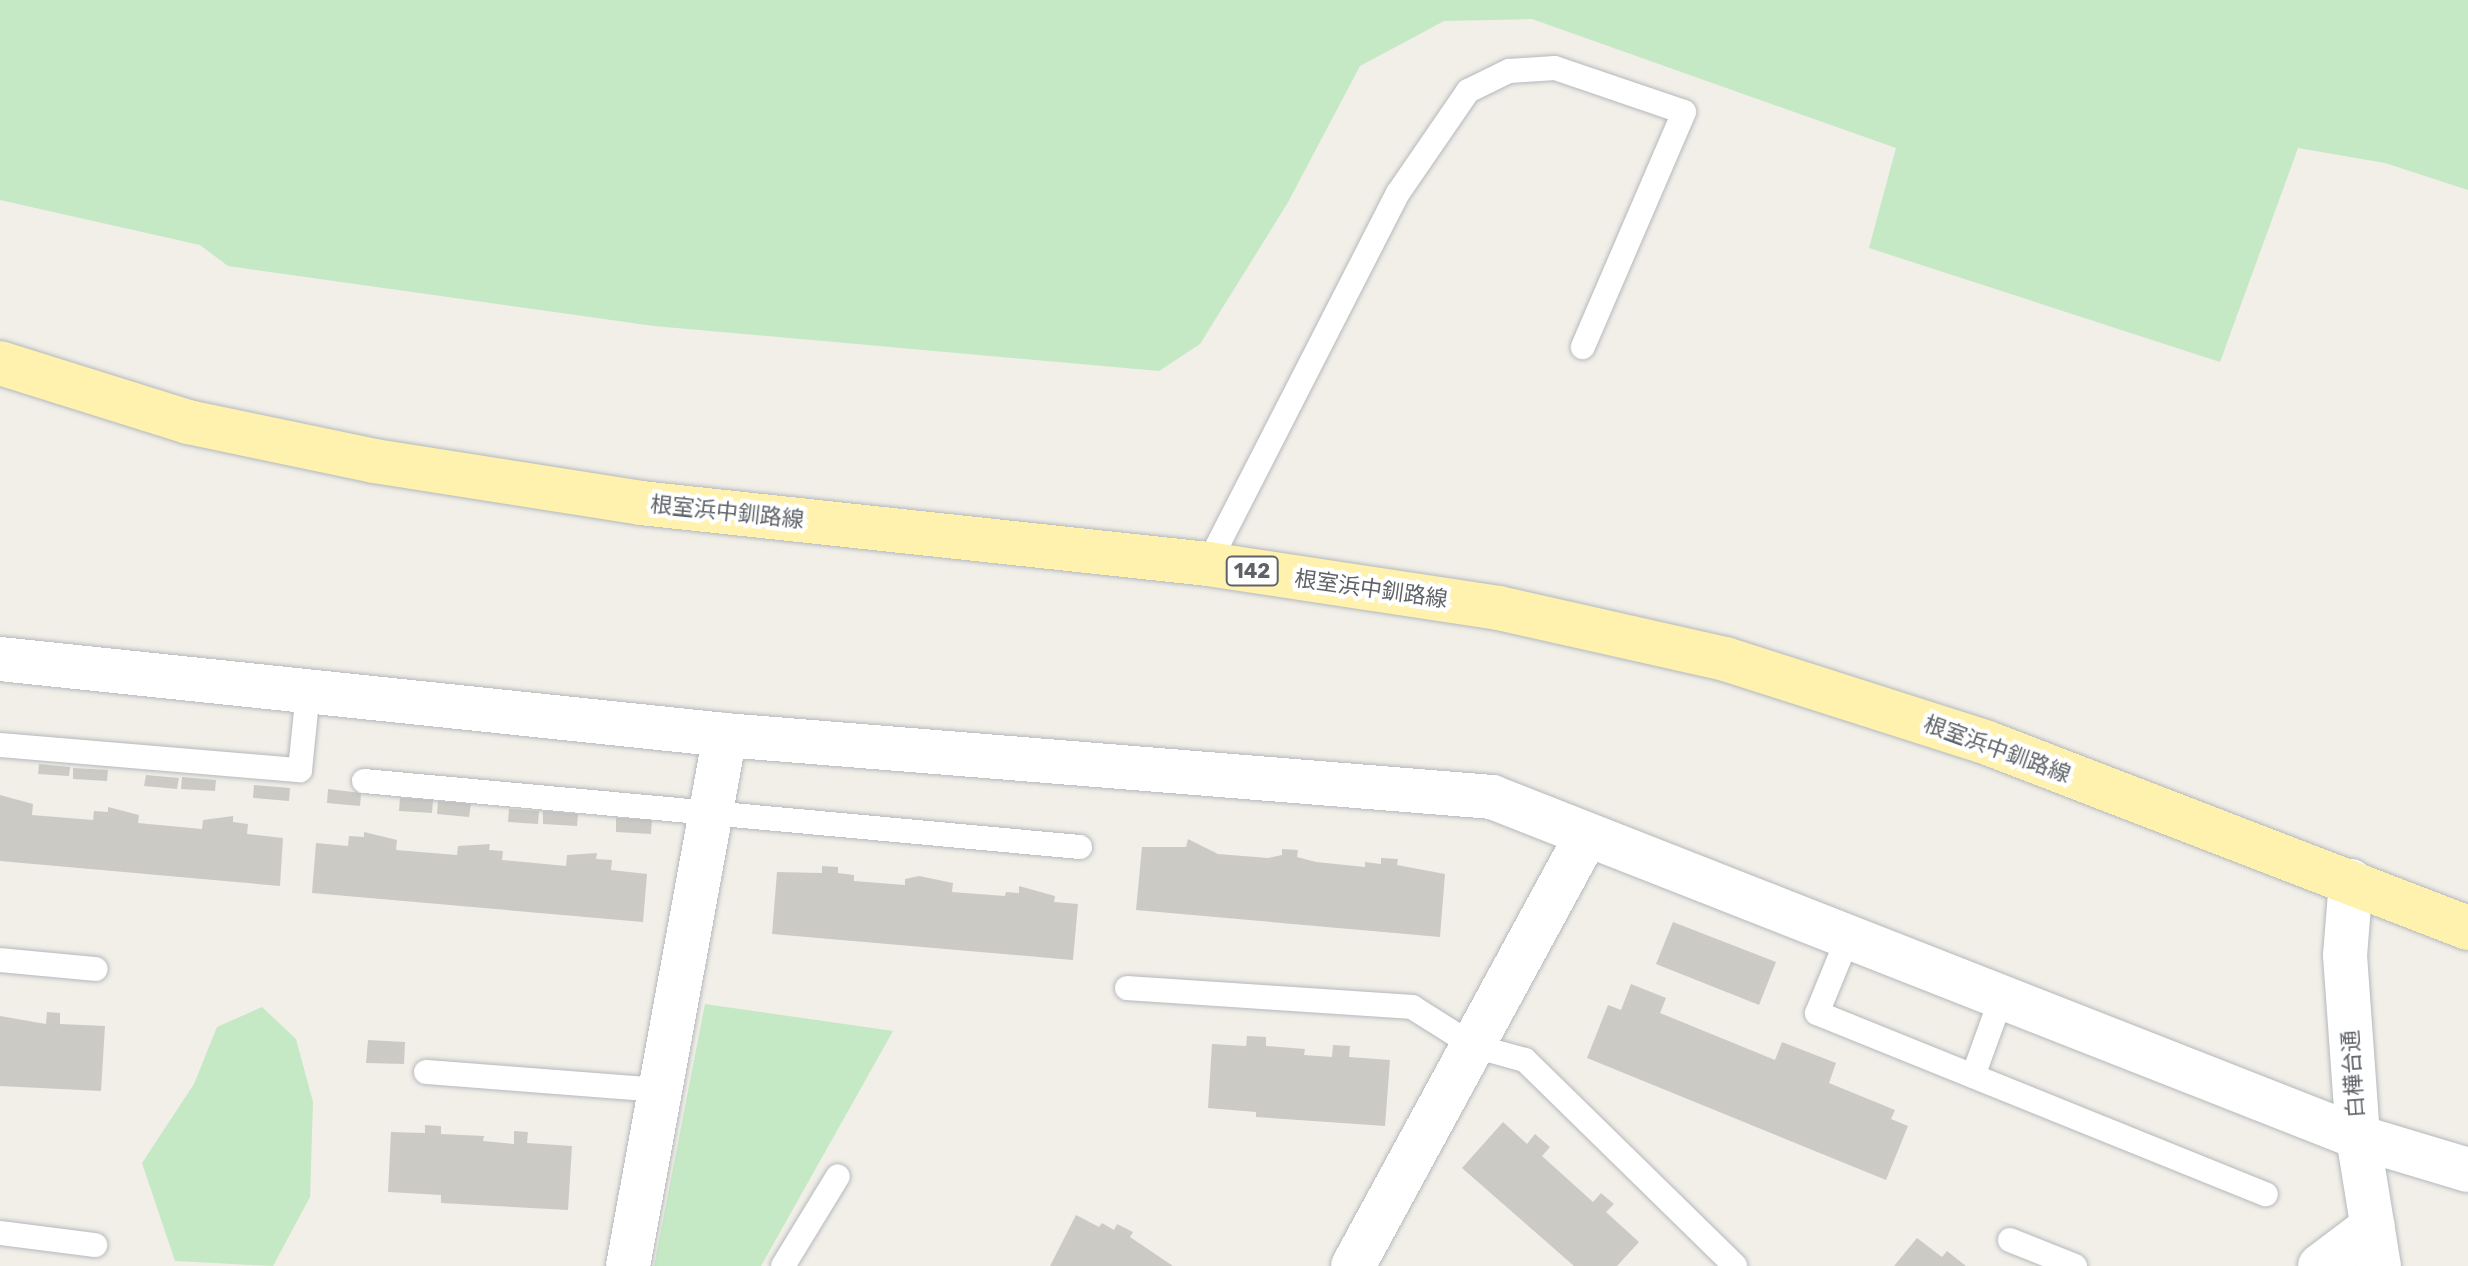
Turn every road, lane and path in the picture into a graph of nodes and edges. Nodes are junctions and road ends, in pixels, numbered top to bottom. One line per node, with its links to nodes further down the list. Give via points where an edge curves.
1 (1583, 347): 3 (lane, via 1684,112 1555,68 1509,71 1468,91 1398,193)
2 (0, 363): 3 (main road, 根室浜中釧路線 / 142, via 188,422 374,461 641,503)
3 (1208, 564): 12 (main road, 根室浜中釧路線 / 142, via 1499,608 1725,659 1985,742)
4 (0, 659): 5 (street)
5 (308, 691): 6 (street); 7 (lane, via 300,770)
6 (725, 735): 9 (street); 10 (street, via 1492,797)
7 (0, 745)
8 (364, 781): 9 (lane)
9 (711, 813): 11 (lane); 22 (street)
10 (1587, 835): 14 (street); 19 (street)
11 (1080, 847)
12 (2351, 881): 13 (main road, 根室浜中釧路線 / 142); 23 (street, 白樺台通, via 2345,955)
13 (2468, 928)
14 (1847, 940): 18 (street); 21 (lane, via 1817,1013)
15 (0, 960): 16 (lane)
16 (96, 969)
17 (1127, 988): 19 (lane, via 1412,1007)
18 (2001, 999): 21 (lane); 23 (street)
19 (1474, 1046): 33 (street); 34 (lane, via 1525,1060)
20 (426, 1072): 22 (lane)
21 (1973, 1076): 26 (lane)
22 (660, 1090): 31 (street)
23 (2358, 1137): 24 (street); 30 (street, 白樺台通)
24 (2468, 1170)
25 (838, 1176): 32 (lane)
26 (2266, 1194)
27 (0, 1233): 29 (lane)
28 (2010, 1240): 35 (lane)
29 (95, 1245)
30 (2376, 1246): 36 (street)
31 (628, 1266)
32 (783, 1266)
33 (1353, 1266)
34 (1735, 1266)
35 (2075, 1266)
36 (2320, 1266)

